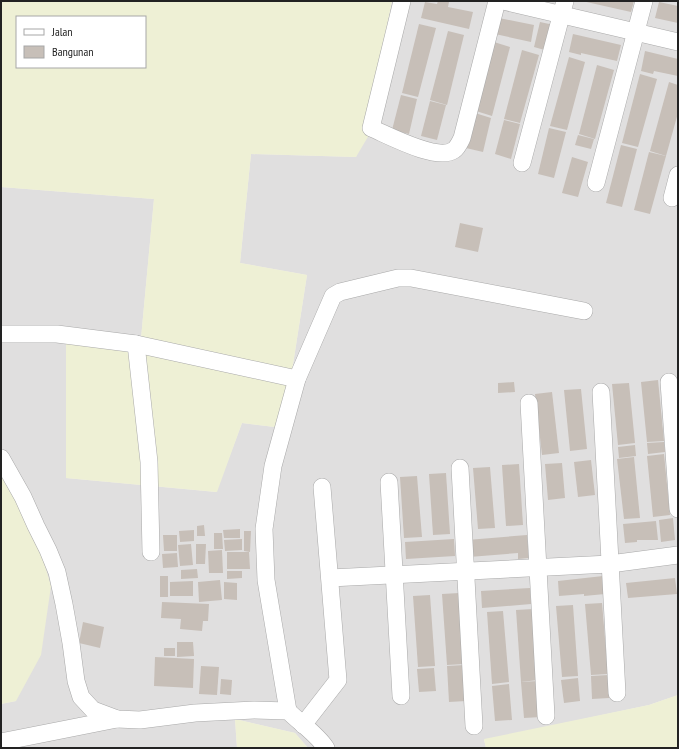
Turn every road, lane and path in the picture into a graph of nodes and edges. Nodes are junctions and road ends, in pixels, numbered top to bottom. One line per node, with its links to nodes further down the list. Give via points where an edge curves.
1 (402, 1): 2 (street, via 371,128 415,148 436,153 453,151 462,138)
2 (497, 1)
3 (503, 1): 5 (street)
4 (644, 1): 6 (street)
5 (563, 8): 6 (street); 8 (street)
6 (636, 32): 7 (street); 10 (street)
7 (678, 42)
8 (522, 163)
9 (678, 175): 11 (street)
10 (596, 183)
11 (672, 198)
12 (584, 311): 15 (street, via 411,278 398,278 333,296)
13 (1, 334): 14 (street, via 57,334)
14 (136, 344): 15 (street); 24 (street, via 149,462)
15 (297, 379): 33 (street, via 273,466 264,529 266,580)
16 (669, 382): 23 (street)
17 (600, 392): 26 (street)
18 (528, 403): 27 (street)
19 (1, 458): 35 (street, via 23,497 57,572 81,697 93,710)
20 (460, 468): 28 (street)
21 (389, 482): 29 (street)
22 (322, 487): 30 (street)
23 (678, 509)
24 (151, 552)
25 (678, 555): 26 (street)
26 (610, 564): 27 (street); 31 (street)
27 (538, 568): 28 (street); 34 (street)
28 (466, 572): 29 (street); 37 (street)
29 (394, 576): 30 (street); 32 (street)
30 (330, 578): 36 (street, via 338,680)
31 (617, 693)
32 (401, 696)
33 (288, 711): 35 (street, via 254,710 195,713 140,720); 36 (street)
34 (546, 716)
35 (117, 719): 38 (street)
36 (303, 725): 39 (street, via 320,739)
37 (474, 726)
38 (1, 742)
39 (326, 748)

